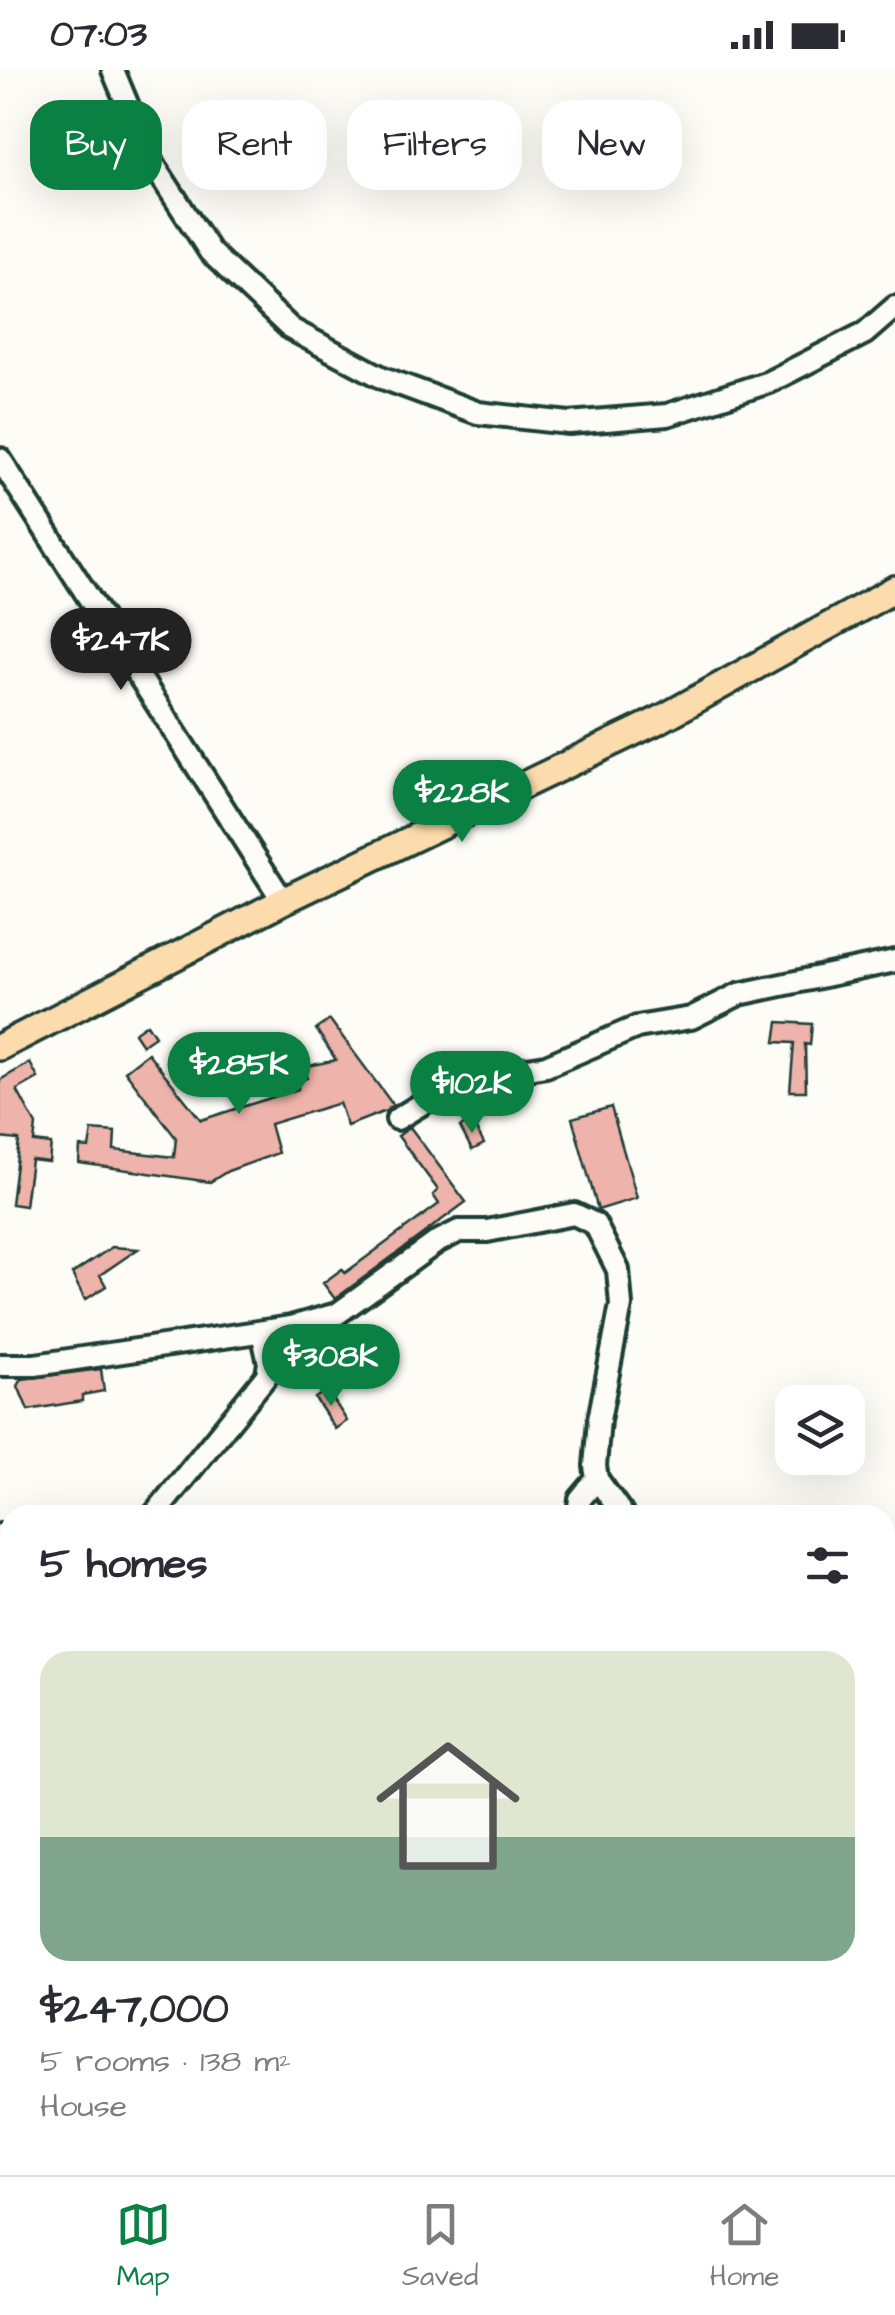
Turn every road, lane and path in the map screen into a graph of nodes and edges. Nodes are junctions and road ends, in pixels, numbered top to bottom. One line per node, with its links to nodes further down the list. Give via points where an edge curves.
1 (113, 70): 2 (street, via 150,158 210,252 291,330 383,378 478,412 569,422 667,415 769,382 865,333)
2 (895, 307)
3 (0, 459): 5 (street)
4 (895, 589): 5 (main road, via 662,718)
5 (283, 901): 7 (main road)
6 (895, 961): 8 (street, via 739,994 692,1018 637,1027 546,1066 473,1078)
7 (0, 1046)
8 (397, 1119)
9 (262, 1332): 10 (street); 11 (street, via 338,1314 459,1232 574,1214 595,1224 620,1288 599,1420); 12 (street, via 267,1375)
10 (0, 1366)
11 (597, 1479): 13 (street); 14 (street)
12 (162, 1505)
13 (579, 1505)
14 (616, 1505)

